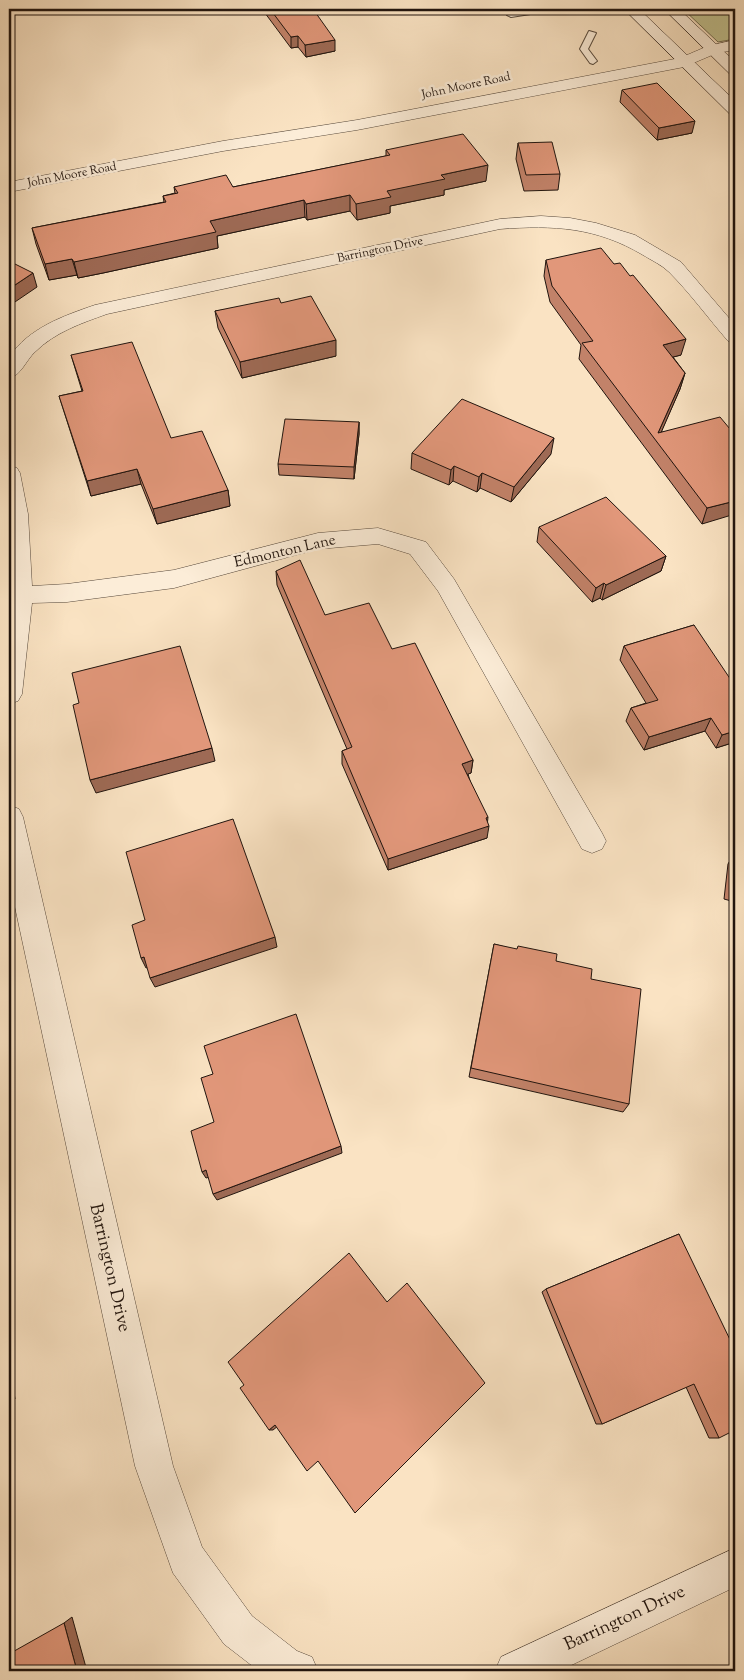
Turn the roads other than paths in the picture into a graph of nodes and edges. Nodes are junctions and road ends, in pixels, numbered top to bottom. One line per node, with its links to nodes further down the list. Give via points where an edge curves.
1 (550, 9): 4 (lane)
2 (631, 9): 7 (street)
3 (671, 9): 8 (street)
4 (511, 15)
5 (592, 34): 10 (lane, via 584,49)
6 (735, 45): 8 (street)
7 (661, 48): 8 (street); 11 (street)
8 (713, 49): 11 (street, John Moore Road); 13 (street)
9 (611, 57): 10 (street)
10 (593, 61): 12 (street)
11 (684, 62): 15 (street); 16 (street, John Moore Road, via 357,125)
12 (574, 64)
13 (735, 70)
14 (395, 102): 16 (street, John Moore Road, via 283,128)
15 (735, 110)
16 (223, 146): 17 (street, John Moore Road)
17 (9, 187)
18 (735, 337): 19 (street, Barrington Drive, via 674,266 651,252 629,239 596,228 541,221 500,224 102,309 43,335 20,354)
19 (9, 372)
20 (9, 473): 21 (street, via 17,514)
21 (21, 595): 22 (street); 24 (street, Edmonton Lane, via 67,593 174,579 318,541 378,536 418,548 446,585)
22 (9, 694)
23 (9, 816): 26 (street, Barrington Drive, via 154,1466 187,1559 238,1630 287,1668)
24 (592, 841)
25 (735, 1567): 27 (street, Barrington Drive)
26 (298, 1671)
27 (515, 1671)

